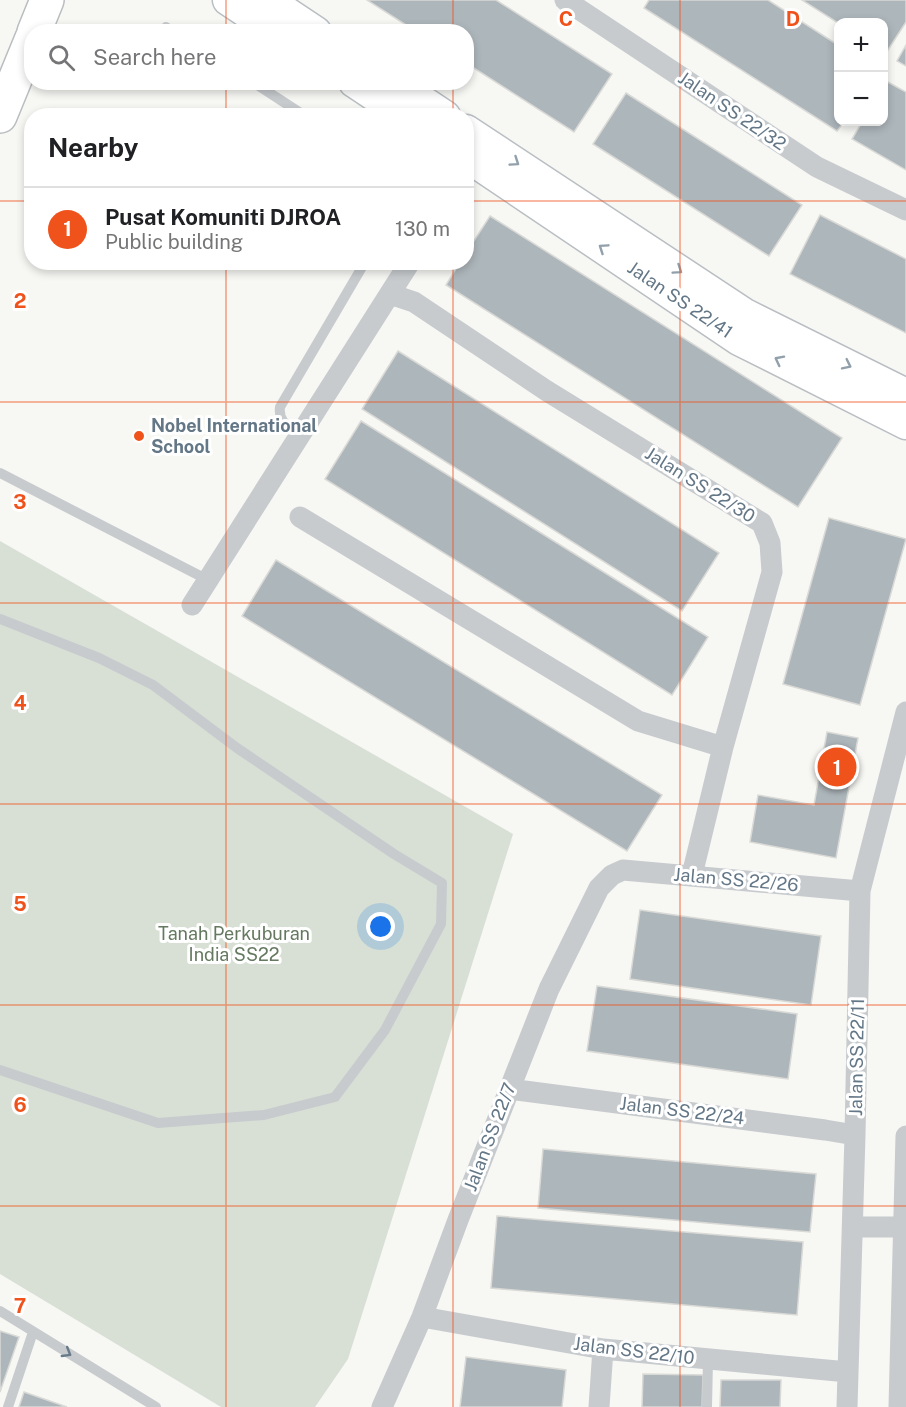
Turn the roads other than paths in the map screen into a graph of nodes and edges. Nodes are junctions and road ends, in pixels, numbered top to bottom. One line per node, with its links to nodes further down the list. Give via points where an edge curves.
1 (47, 0): 5 (highway)
2 (228, 0): 6 (street)
3 (268, 0): 7 (street)
4 (565, 0): 18 (street, Jalan SS 22/32, via 817,167)
5 (37, 24)
6 (264, 24)
7 (304, 24)
8 (24, 58): 15 (highway)
9 (265, 90): 12 (lane)
10 (366, 90): 13 (street)
11 (406, 90): 14 (street)
12 (292, 108)
13 (393, 108)
14 (433, 108)
15 (0, 116)
16 (474, 135): 22 (street, Jalan SS 22/41, one-way to 22, via 745,314)
17 (474, 167): 23 (street, Jalan SS 22/41, one-way to 17, via 739,340)
18 (906, 210)
19 (360, 270): 24 (lane, via 280,407 282,422)
20 (405, 270): 21 (street)
21 (390, 294): 24 (street); 31 (street, Jalan SS 22/30, via 414,302 547,391 762,523 770,543 772,572)
22 (906, 394)
23 (906, 424)
24 (300, 436): 27 (street)
25 (0, 473): 27 (lane)
26 (300, 517): 31 (street, via 638,721)
27 (208, 580): 28 (street)
28 (192, 604)
29 (0, 619): 35 (lane, via 99,658 153,685 237,748 442,883 441,924 385,1029 335,1097 264,1115 158,1123)
30 (906, 712): 34 (street, Jalan SS 22/11)
31 (723, 747): 33 (street, Jalan SS 22/30)
32 (612, 875): 33 (street, Jalan SS 22/26, via 623,870); 36 (street, Jalan SS 22/7, via 599,888 549,989)
33 (692, 875): 34 (street, Jalan SS 22/26)
34 (860, 891): 37 (street, Jalan SS 22/11)
35 (0, 1070)
36 (509, 1089): 37 (street, Jalan SS 22/24); 42 (street, Jalan SS 22/7)
37 (855, 1135): 39 (street, Jalan SS 22/11)
38 (906, 1136): 40 (street)
39 (853, 1227): 40 (street); 46 (street, Jalan SS 22/11)
40 (905, 1227): 53 (street)
41 (0, 1311): 43 (lane)
42 (422, 1317): 44 (street, Jalan SS 22/10); 49 (street, Jalan SS 22/7)
43 (33, 1332): 47 (lane); 48 (lane, one-way to 48)
44 (603, 1349): 45 (street, Jalan SS 22/10); 50 (street)
45 (708, 1360): 46 (street, Jalan SS 22/10); 51 (lane)
46 (848, 1372): 52 (street, Jalan SS 22/11)
47 (8, 1407)
48 (156, 1407)
49 (382, 1407)
50 (599, 1407)
51 (707, 1407)
52 (847, 1407)
53 (898, 1407)

